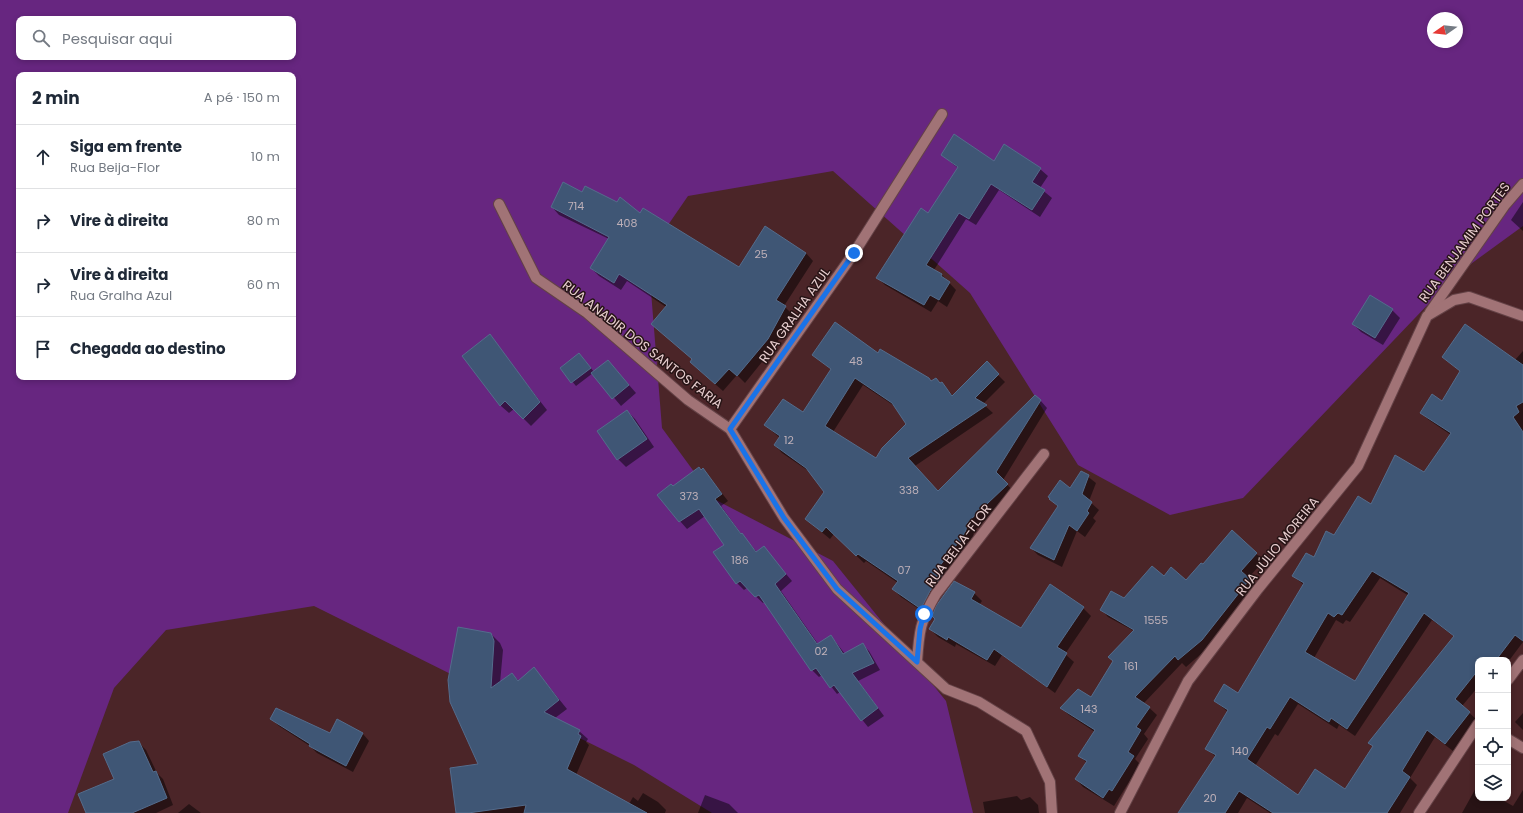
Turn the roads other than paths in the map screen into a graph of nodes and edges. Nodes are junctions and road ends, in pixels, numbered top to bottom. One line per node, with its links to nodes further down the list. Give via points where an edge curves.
1 (942, 114): 6 (street, RUA GRALHA AZUL, via 854,253)
2 (1523, 184): 4 (street, RUA BENJAMIM PORTES, via 1505,205)
3 (499, 204): 6 (street, RUA ANADIR DOS SANTOS FARIA, via 536,278 587,313 688,400)
4 (1427, 316): 5 (street, via 1454,300 1469,297); 15 (street, RUA JÚLIO MOREIRA, via 1358,466 1188,680)
5 (1523, 316)
6 (730, 429): 9 (street, RUA ANADIR DOS SANTOS FARIA, via 784,518 837,589)
7 (1044, 454): 9 (street, RUA BEIJA-FLOR, via 936,594 924,614)
8 (1523, 660): 10 (street)
9 (917, 662): 14 (street, RUA ANADIR DOS SANTOS FARIA, via 946,689 979,702 1026,731 1050,782)
10 (1511, 676)
11 (1475, 728): 16 (street)
12 (1511, 741): 13 (street)
13 (1523, 748)
14 (1052, 813)
15 (1120, 813)
16 (1418, 813)

